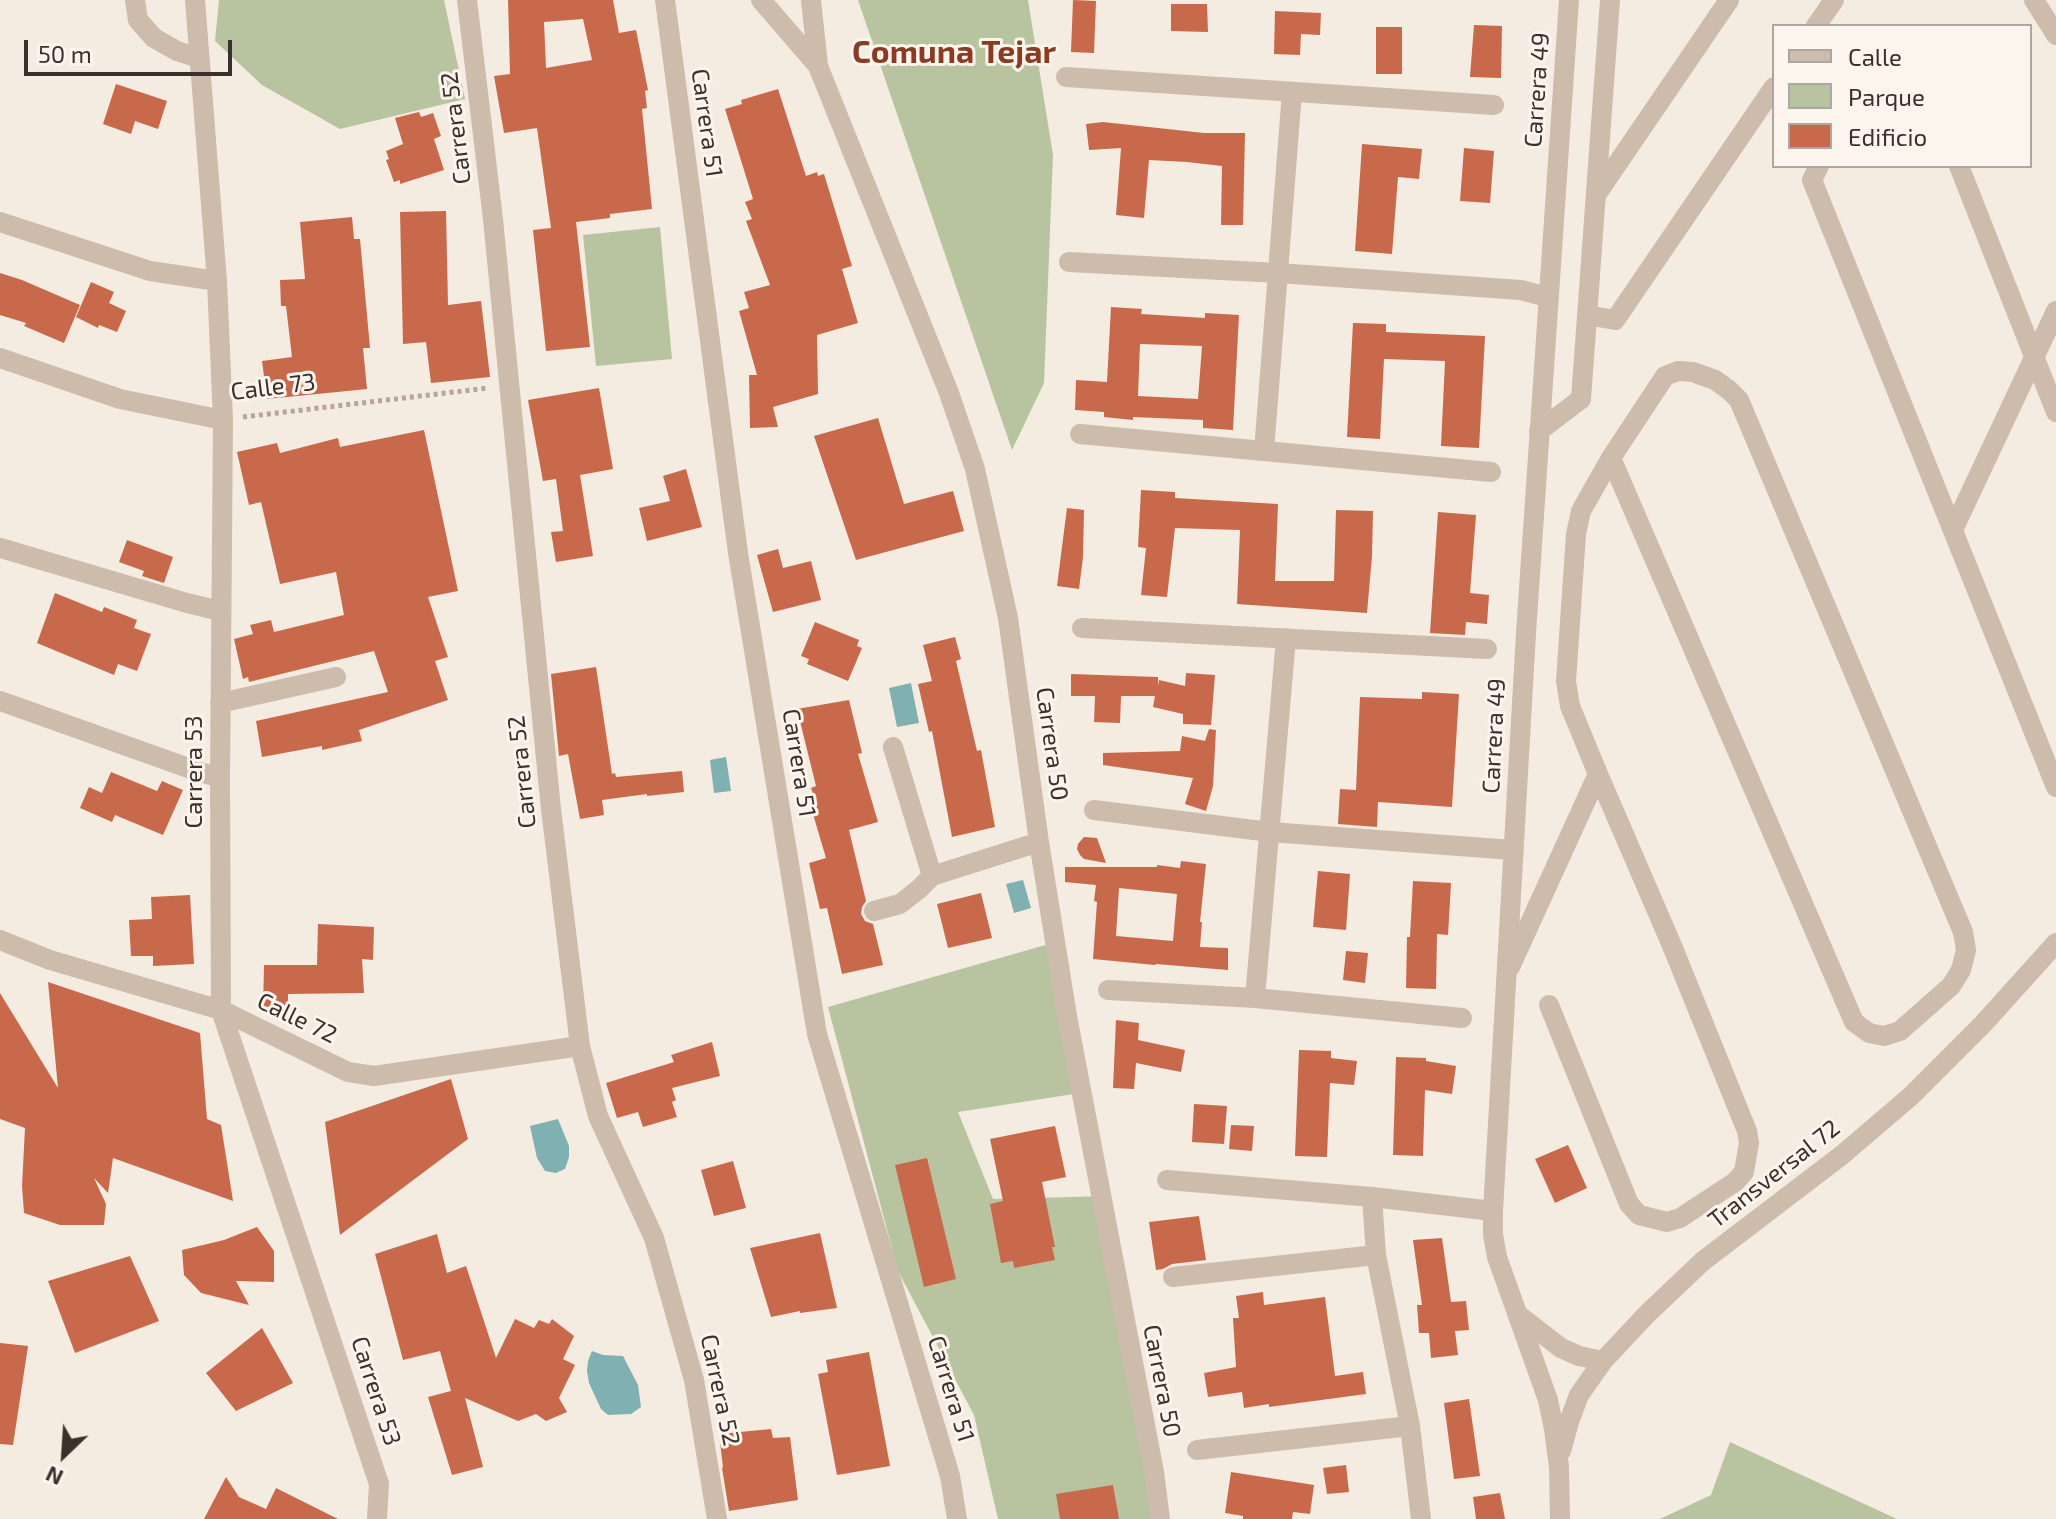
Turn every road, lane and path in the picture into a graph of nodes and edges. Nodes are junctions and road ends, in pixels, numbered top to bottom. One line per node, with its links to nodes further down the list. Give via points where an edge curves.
1 (135, 0): 16 (street, via 138,20 154,38)
2 (195, 0): 16 (street, Carrera 53)
3 (467, 0): 34 (street, Carrera 52)
4 (665, 0): 82 (street, Carrera 51, via 738,553 817,1034 950,1476)
5 (761, 0): 17 (street)
6 (811, 0): 17 (street, Carrera 50)
7 (1569, 0): 29 (street, Carrera 49)
8 (1610, 0): 14 (street)
9 (1626, 0): 14 (street)
10 (1729, 0): 24 (street)
11 (1834, 0): 13 (street)
12 (2034, 0): 15 (street)
13 (1817, 24)
14 (1608, 26): 24 (street)
15 (2056, 35)
16 (199, 58): 28 (street, Carrera 53)
17 (818, 66): 57 (street, Carrera 50, via 975,469 1008,618)
18 (1066, 77): 20 (street)
19 (1772, 90): 31 (street, via 1615,320)
20 (1292, 92): 21 (street); 27 (street)
21 (1494, 105)
22 (1818, 168): 42 (street, via 1812,180)
23 (1960, 168): 32 (street)
24 (1596, 195): 31 (street)
25 (0, 222): 28 (street, via 150,271)
26 (1069, 262): 27 (street)
27 (1278, 273): 29 (street, via 1521,290); 39 (street)
28 (217, 281): 36 (street, Carrera 53)
29 (1547, 297): 37 (street, Carrera 49)
30 (2056, 311): 32 (street)
31 (1587, 315): 37 (street, via 1581,399)
32 (2034, 357): 35 (street); 42 (street)
33 (0, 358): 36 (street, Calle 73, via 120,399)
34 (511, 386): 36 (path, Calle 73); 69 (street, Carrera 52, via 551,809)
35 (2056, 412)
36 (223, 420): 44 (street, Carrera 53)
37 (1539, 431): 58 (street, Carrera 49)
38 (1080, 434): 39 (street)
39 (1264, 451): 41 (street)
40 (1611, 458): 40 (street, via 1665,376 1693,372 1715,380 1739,400 1963,932 1966,950 1951,986 1900,1031 1884,1036 1854,1022); 52 (street, via 1581,511 1576,534 1566,681 1570,706)
41 (1491, 472)
42 (1953, 530): 54 (street)
43 (1, 548): 44 (street)
44 (220, 611): 50 (street, Carrera 53)
45 (1082, 628): 46 (street)
46 (1286, 638): 47 (street); 56 (street)
47 (1487, 649)
48 (336, 677): 50 (street)
49 (0, 701): 53 (street)
50 (220, 703): 53 (street, Carrera 53)
51 (893, 747): 59 (street)
52 (1598, 774): 63 (street); 66 (street, via 1747,1131 1744,1172 1735,1182 1680,1218 1667,1222 1639,1215 1629,1204)
53 (220, 778): 67 (street, Carrera 53)
54 (2056, 787)
55 (1094, 810): 56 (street)
56 (1270, 832): 58 (street); 65 (street)
57 (1039, 842): 59 (street); 83 (street, Carrera 50)
58 (1513, 850): 63 (street, Carrera 49)
59 (932, 876): 60 (street, via 900,904)
60 (874, 911)
61 (0, 940): 67 (street, Calle 72)
62 (2056, 943): 76 (street, Transversal 72, via 1911,1096 1703,1261)
63 (1505, 977): 72 (street, Carrera 49)
64 (1108, 990): 65 (street)
65 (1255, 998): 68 (street)
66 (1549, 1005)
67 (221, 1010): 69 (street, Calle 72, via 348,1072 374,1076); 80 (street, Carrera 53, via 379,1484)
68 (1462, 1018)
69 (580, 1046): 81 (street, Carrera 52, via 598,1116 654,1238 694,1380)
70 (1167, 1180): 71 (street)
71 (1372, 1197): 72 (street); 73 (street)
72 (1493, 1211): 75 (street, Carrera 49, via 1497,1257)
73 (1376, 1255): 74 (street); 77 (street)
74 (1173, 1277)
75 (1517, 1314): 76 (street, via 1561,1348); 79 (street, Carrera 49, via 1548,1400)
76 (1603, 1361): 79 (street, Transversal 72, via 1579,1395)
77 (1410, 1426): 78 (street); 84 (street)
78 (1197, 1450)
79 (1559, 1467): 85 (street)
80 (377, 1519)
81 (717, 1519)
82 (957, 1519)
83 (1160, 1519)
84 (1421, 1519)
85 (1560, 1519)

